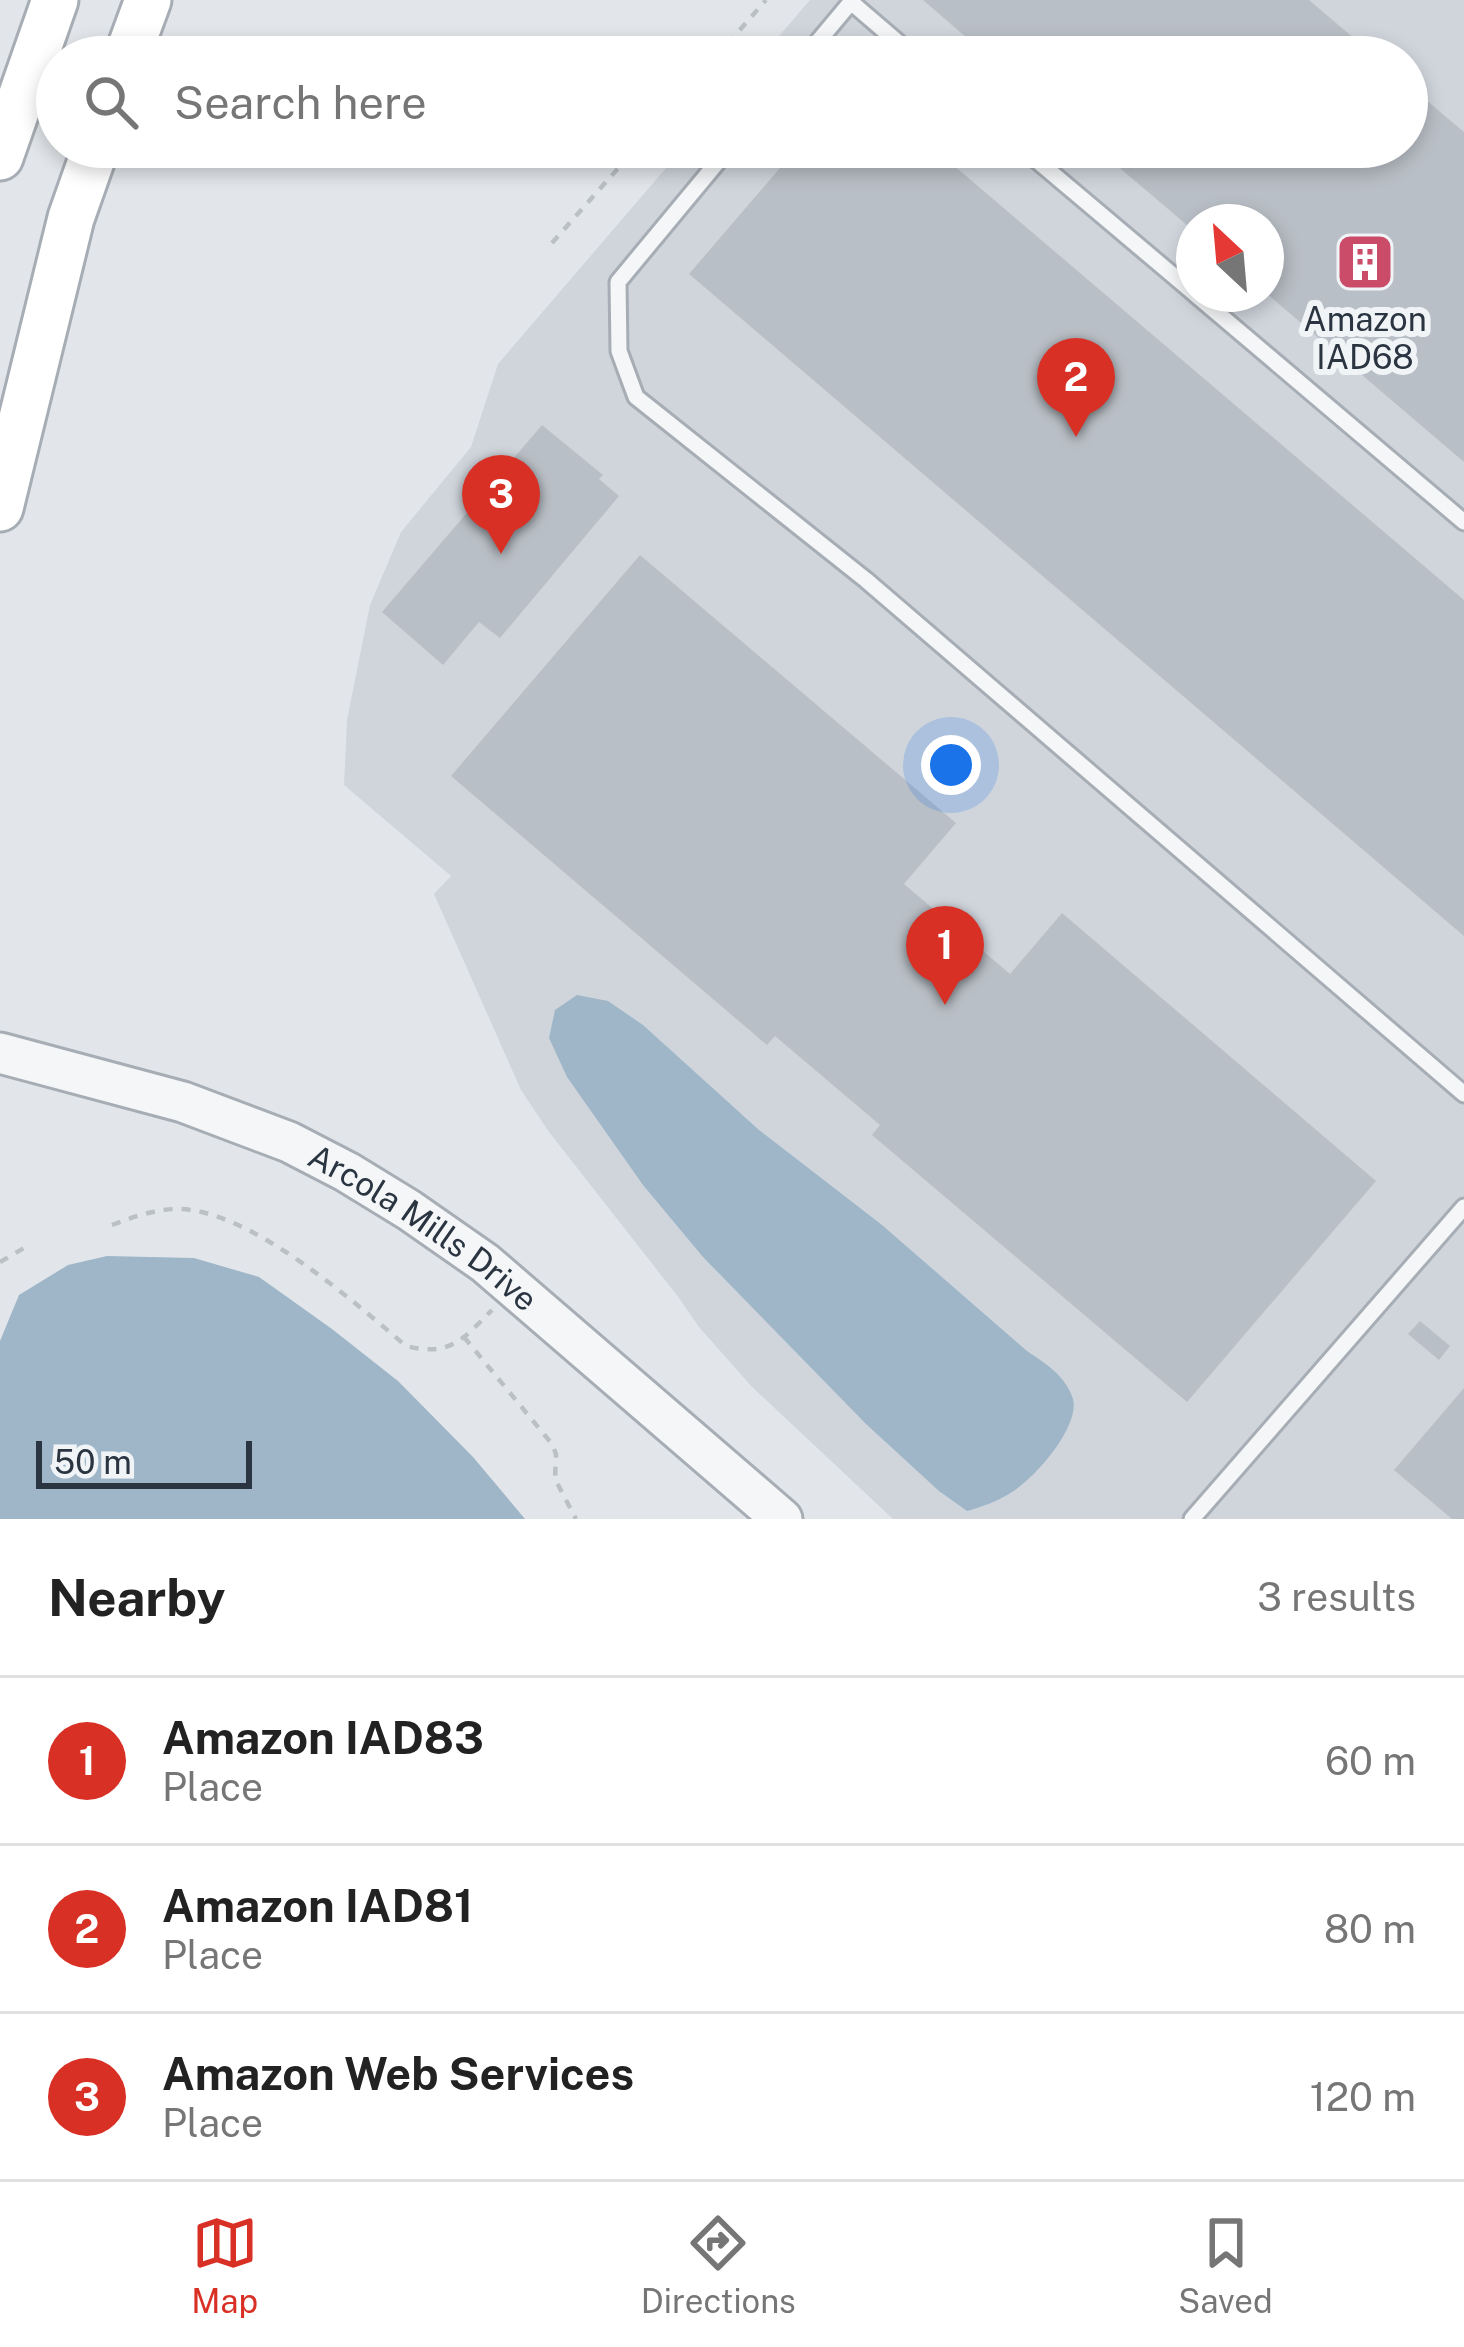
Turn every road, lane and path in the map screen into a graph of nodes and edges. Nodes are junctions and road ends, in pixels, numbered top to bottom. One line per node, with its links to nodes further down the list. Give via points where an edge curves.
1 (55, 0): 5 (main road)
2 (148, 0): 6 (main road)
3 (766, 0): 7 (path)
4 (851, 1): 8 (lane); 9 (lane)
5 (42, 36)
6 (135, 36)
7 (734, 36)
8 (822, 36)
9 (891, 36)
10 (36, 54): 11 (main road)
11 (0, 157)
12 (89, 168): 19 (main road)
13 (619, 168): 16 (path)
14 (713, 168): 22 (lane, via 618,282 619,351 636,397 866,580)
15 (1046, 168): 17 (lane)
16 (553, 243)
17 (1176, 279)
18 (1215, 312): 20 (lane)
19 (0, 508)
20 (1464, 522)
21 (0, 1053): 27 (street, Arcola Mills Drive, via 183,1102 289,1142 409,1210)
22 (1464, 1094)
23 (1464, 1207): 31 (lane)
24 (112, 1225): 28 (path, via 161,1210 209,1214 269,1239 406,1346 430,1352)
25 (24, 1248): 26 (path)
26 (0, 1262)
27 (513, 1289): 28 (path); 30 (street, Arcola Mills Drive)
28 (464, 1337): 29 (path, via 552,1444 555,1479)
29 (576, 1519)
30 (782, 1519)
31 (1192, 1519)

